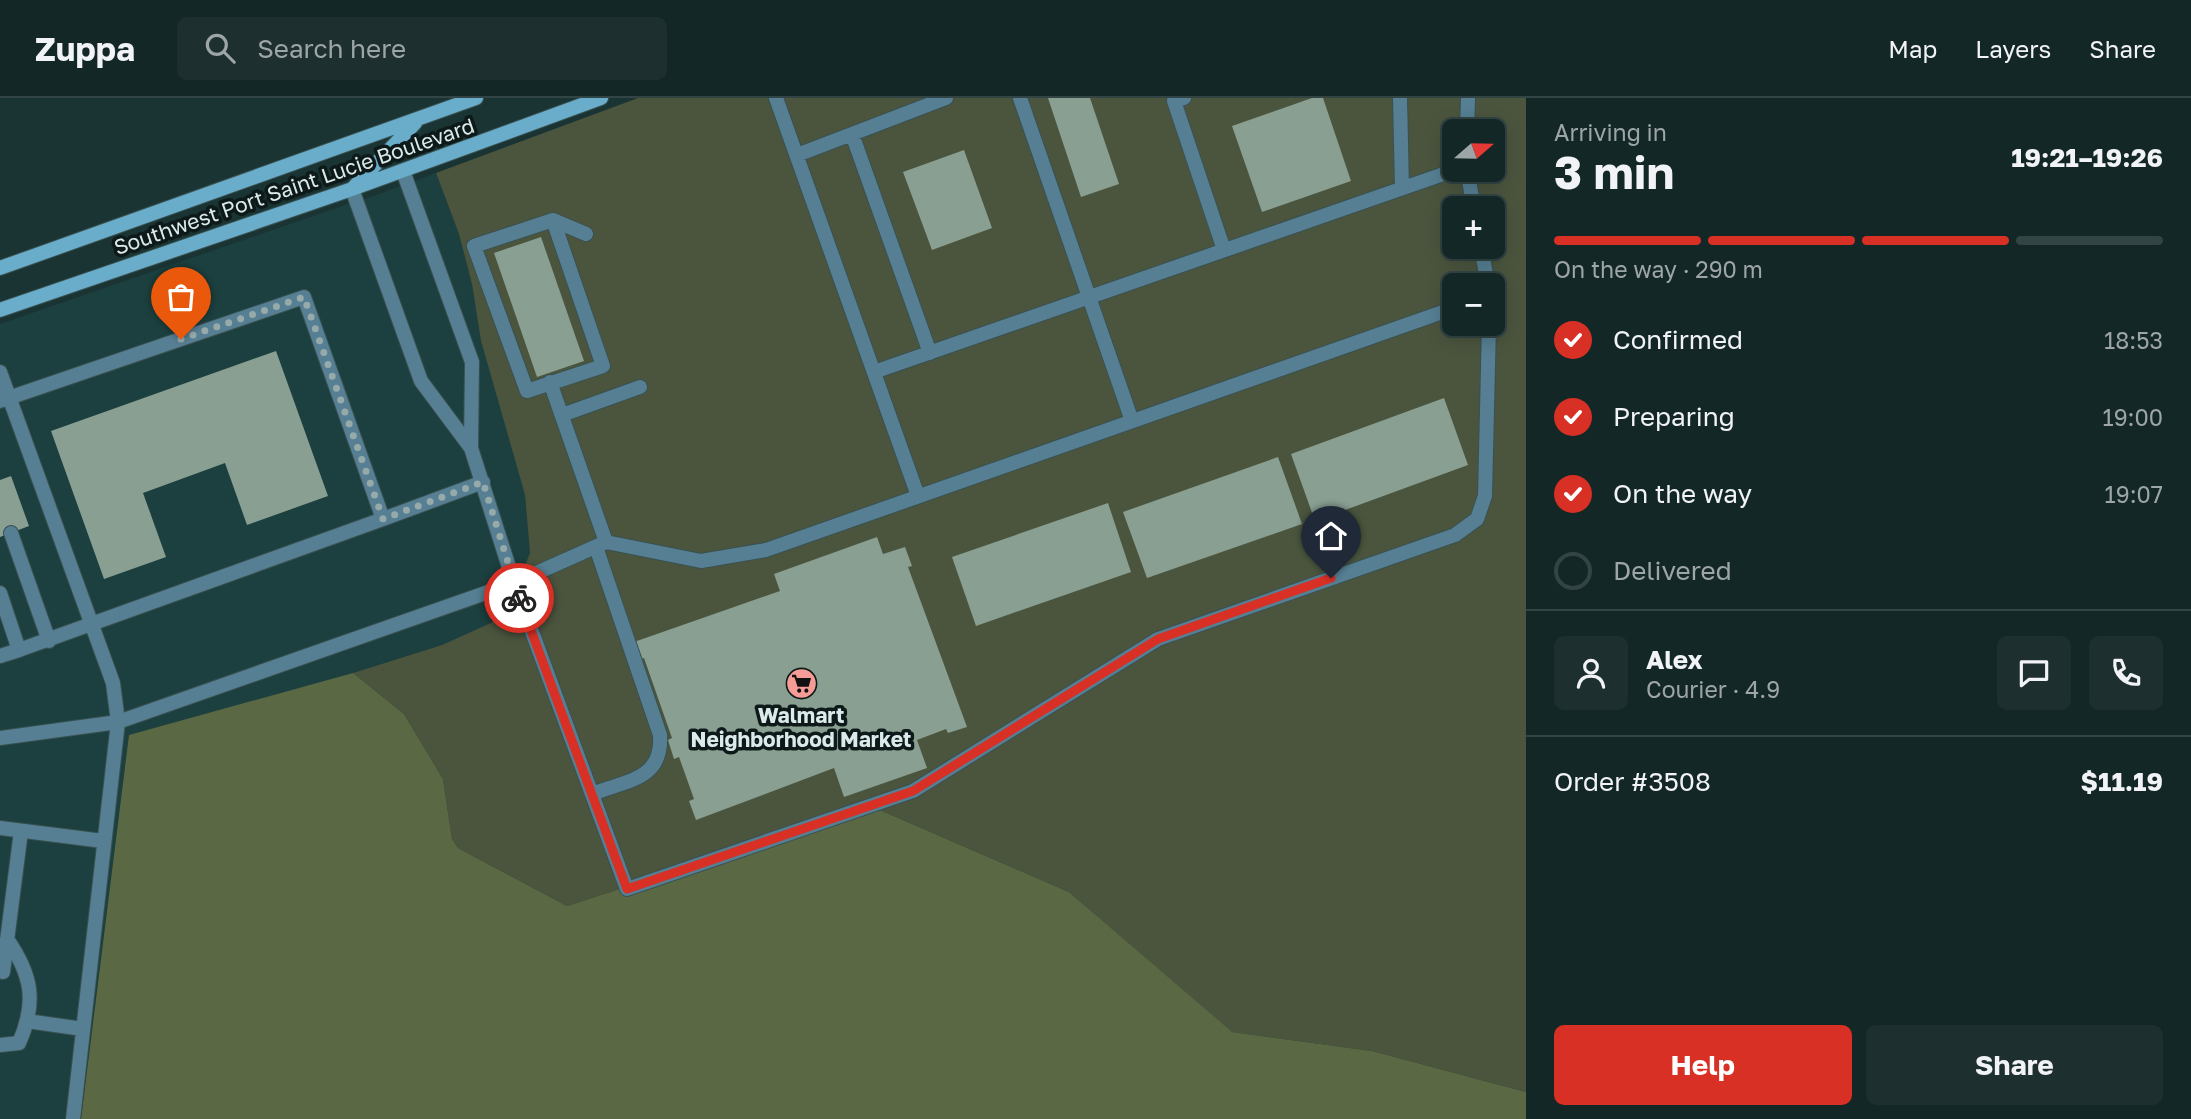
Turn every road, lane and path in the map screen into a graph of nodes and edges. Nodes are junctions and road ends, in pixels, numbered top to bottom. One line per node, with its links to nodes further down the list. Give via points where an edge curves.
1 (477, 98): 9 (main road, Southwest Port Saint Lucie Boulevard)
2 (601, 98): 13 (main road, Southwest Port Saint Lucie Boulevard)
3 (776, 98): 12 (lane)
4 (946, 98): 11 (lane)
5 (1020, 98): 21 (lane)
6 (1184, 98): 19 (lane, via 1174,102)
7 (1400, 98): 15 (lane)
8 (1468, 98): 10 (lane)
9 (418, 119): 16 (main road); 20 (main road, Southwest Port Saint Lucie Boulevard)
10 (1467, 119)
11 (852, 134): 12 (lane); 25 (lane)
12 (797, 155): 27 (lane)
13 (403, 171): 16 (main road, Southwest Port Saint Lucie Boulevard); 33 (lane, via 472,362)
14 (1442, 174): 15 (lane)
15 (1402, 188): 19 (lane)
16 (352, 189): 22 (main road, Southwest Port Saint Lucie Boulevard); 33 (lane, via 421,381)
17 (553, 220): 18 (lane); 28 (lane, via 603,366); 28 (lane, via 474,246 527,391)
18 (586, 234)
19 (1224, 250): 21 (lane)
20 (0, 268)
21 (1091, 297): 25 (lane); 32 (lane)
22 (0, 310)
23 (1442, 312): 32 (lane)
24 (1489, 336): 47 (lane, via 1485,496 1477,519 1455,535 1158,639 913,791 627,889)
25 (930, 353): 27 (lane)
26 (0, 372): 30 (lane)
27 (874, 372): 35 (lane)
28 (550, 382): 31 (lane)
29 (640, 387): 31 (lane)
30 (5, 400): 36 (lane, via 304,297); 41 (lane)
31 (562, 415): 38 (lane)
32 (1132, 421): 35 (lane)
33 (471, 448): 34 (lane)
34 (483, 482): 36 (lane); 39 (lane)
35 (918, 496): 38 (lane, via 766,550 701,561)
36 (383, 519): 41 (lane)
37 (11, 533): 42 (lane)
38 (601, 545): 39 (lane); 47 (lane, via 662,752 657,765 646,773)
39 (513, 583): 45 (lane); 47 (lane)
40 (0, 593): 43 (lane)
41 (91, 625): 42 (lane); 45 (lane, via 113,683)
42 (50, 640): 43 (lane)
43 (19, 650): 44 (lane)
44 (0, 656)
45 (118, 722): 46 (lane); 50 (lane)
46 (0, 738)
47 (592, 794)
48 (0, 828): 49 (lane)
49 (21, 831): 50 (lane); 51 (lane)
50 (103, 841): 55 (lane)
51 (5, 918): 52 (lane)
52 (7, 939): 53 (lane); 54 (lane, via 30,981)
53 (3, 972)
54 (27, 1021): 55 (lane); 56 (lane, via 19,1043)
55 (83, 1029): 57 (lane)
56 (0, 1045)
57 (73, 1119)

